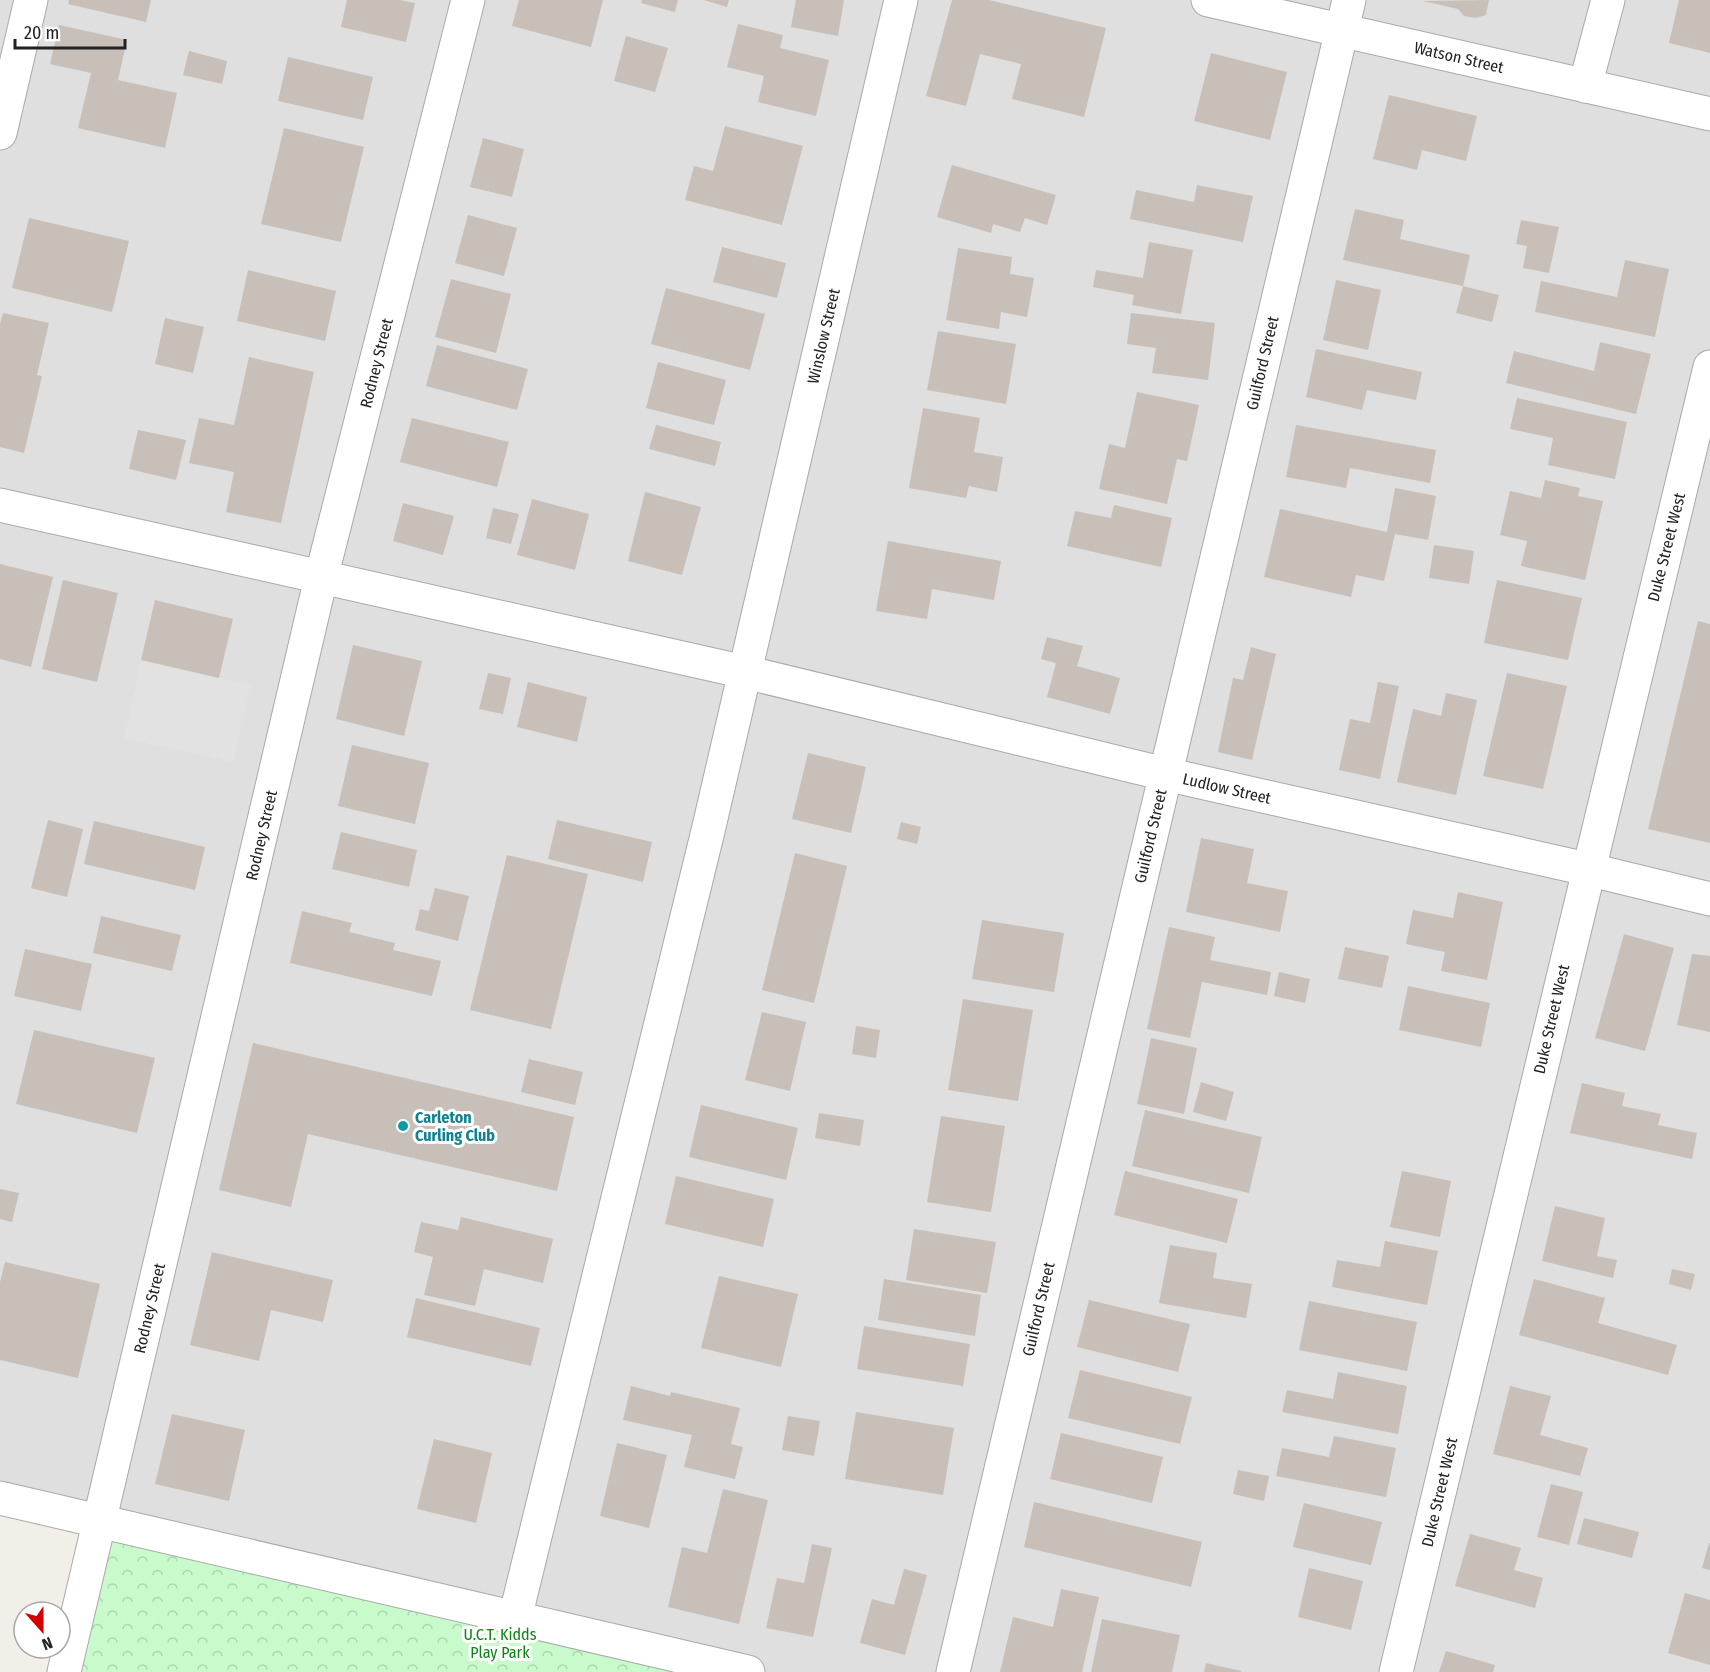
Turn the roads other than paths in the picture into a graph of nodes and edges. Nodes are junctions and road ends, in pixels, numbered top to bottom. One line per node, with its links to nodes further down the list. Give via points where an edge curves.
1 (32, 0): 9 (street)
2 (468, 0): 12 (street, Rodney Street)
3 (901, 0): 13 (street, Winslow Street)
4 (1208, 0): 6 (street, Watson Street)
5 (1608, 0): 7 (street)
6 (1345, 15): 7 (street, Watson Street); 14 (street, Guilford Street)
7 (1585, 86): 8 (street, Watson Street)
8 (1710, 114)
9 (0, 133)
10 (1710, 367): 15 (street, Duke Street West)
11 (0, 505): 12 (street, Ludlow Street)
12 (321, 578): 13 (street, Ludlow Street); 18 (street, Rodney Street)
13 (745, 672): 14 (street, Ludlow Street); 19 (street, Winslow Street)
14 (1165, 774): 15 (street, Ludlow Street); 22 (street, Guilford Street)
15 (1587, 869): 16 (street, Ludlow Street); 23 (street, Duke Street West)
16 (1710, 899)
17 (0, 1498): 18 (street)
18 (98, 1520): 19 (street); 20 (street, Rodney Street)
19 (515, 1618): 21 (street)
20 (64, 1672)
21 (748, 1672)
22 (953, 1672)
23 (1396, 1672)

